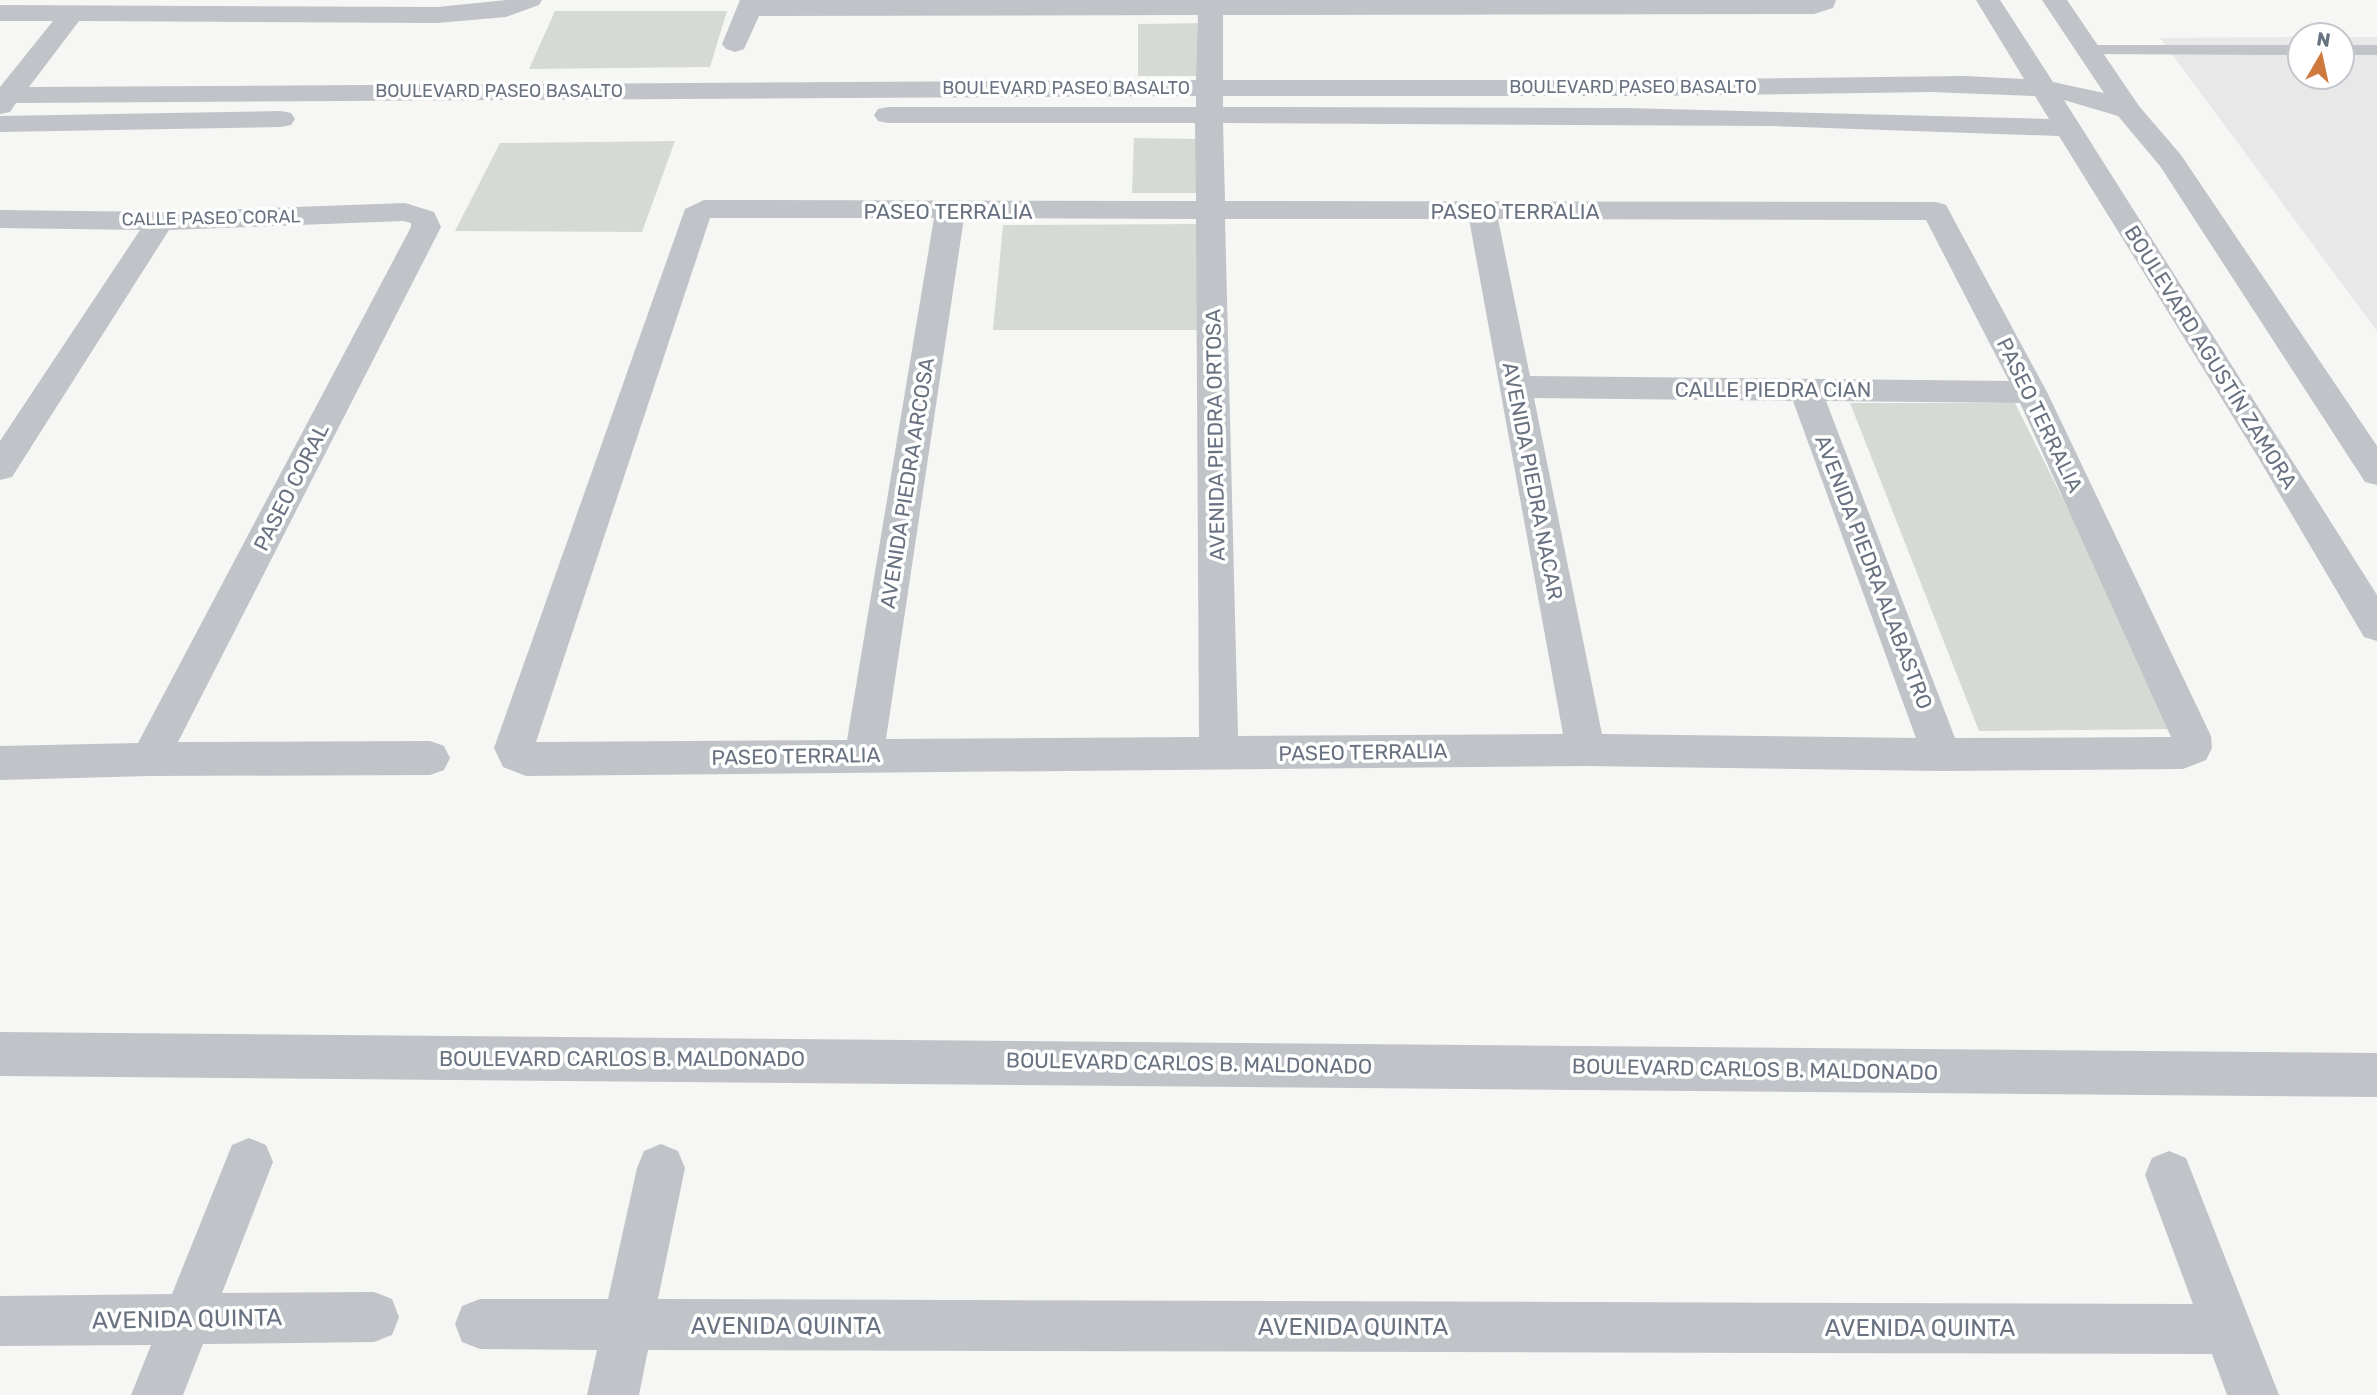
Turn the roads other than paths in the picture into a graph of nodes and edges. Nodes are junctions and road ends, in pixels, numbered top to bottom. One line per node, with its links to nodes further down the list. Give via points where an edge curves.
1 (1825, 0): 6 (street, via 1814,6)
2 (1988, 0): 15 (street, BOULEVARD AGUSTÍN ZAMORA)
3 (2054, 0): 10 (street)
4 (524, 3): 8 (street, via 489,12 437,15)
5 (750, 4): 6 (street); 9 (street)
6 (1211, 7): 14 (street, AVENIDA PIEDRA ORTOSA)
7 (0, 13): 8 (street)
8 (72, 13): 16 (street)
9 (735, 44)
10 (2090, 50): 11 (lane); 17 (street)
11 (2286, 50)
12 (2356, 50): 13 (lane)
13 (2377, 50)
14 (1211, 88): 15 (street, BOULEVARD PASEO BASALTO, via 1602,89 1966,83); 16 (street, BOULEVARD PASEO BASALTO); 18 (street, AVENIDA PIEDRA ORTOSA)
15 (2042, 88): 17 (street, BOULEVARD PASEO BASALTO, via 2095,97); 20 (street, BOULEVARD AGUSTÍN ZAMORA)
16 (3, 99)
17 (2128, 110): 30 (street, via 2179,172)
18 (1209, 117): 19 (street, BOULEVARD PASEO BASALTO, via 758,115); 20 (street, BOULEVARD PASEO BASALTO, via 1651,117); 21 (street, AVENIDA PIEDRA ORTOSA)
19 (0, 124)
20 (2068, 128): 32 (street, BOULEVARD AGUSTÍN ZAMORA)
21 (1212, 211): 22 (street, PASEO TERRALIA); 23 (street, PASEO TERRALIA); 35 (street, AVENIDA PIEDRA ORTOSA)
22 (950, 212): 34 (street, AVENIDA PIEDRA ARCOSA); 34 (street, PASEO TERRALIA, via 704,209 695,215 514,748 526,759)
23 (1482, 212): 27 (street, AVENIDA PIEDRA NACAR); 29 (street, PASEO TERRALIA, via 1936,211)
24 (421, 216): 26 (street, CALLE PASEO CORAL, via 405,212); 38 (street, PASEO CORAL, via 426,228)
25 (0, 219): 26 (street, CALLE PASEO CORAL)
26 (160, 221): 31 (street)
27 (1515, 387): 28 (street, CALLE PIEDRA CIAN); 33 (street, AVENIDA PIEDRA NACAR)
28 (1805, 388): 29 (street, CALLE PIEDRA CIAN); 36 (street, AVENIDA PIEDRA ALABASTRO)
29 (2031, 391): 36 (street, PASEO TERRALIA, via 2191,736 2192,748 2183,753)
30 (2371, 454)
31 (0, 468)
32 (2377, 627)
33 (1586, 750): 35 (street, PASEO TERRALIA); 36 (street, PASEO TERRALIA)
34 (864, 754): 35 (street, PASEO TERRALIA)
35 (1220, 754)
36 (1942, 755)
37 (430, 758): 38 (street)
38 (150, 759): 39 (street)
39 (0, 764)
40 (0, 1054): 41 (street, BOULEVARD CARLOS B. MALDONADO)
41 (2377, 1075)
42 (249, 1162): 46 (street)
43 (661, 1168): 49 (street)
44 (2169, 1175): 50 (street)
45 (374, 1317): 46 (street, AVENIDA QUINTA)
46 (187, 1320): 47 (street, AVENIDA QUINTA); 51 (street)
47 (0, 1321)
48 (480, 1324): 49 (street, AVENIDA QUINTA)
49 (626, 1325): 50 (street, AVENIDA QUINTA); 52 (street)
50 (2227, 1329): 53 (street)
51 (157, 1395)
52 (613, 1395)
53 (2253, 1395)

